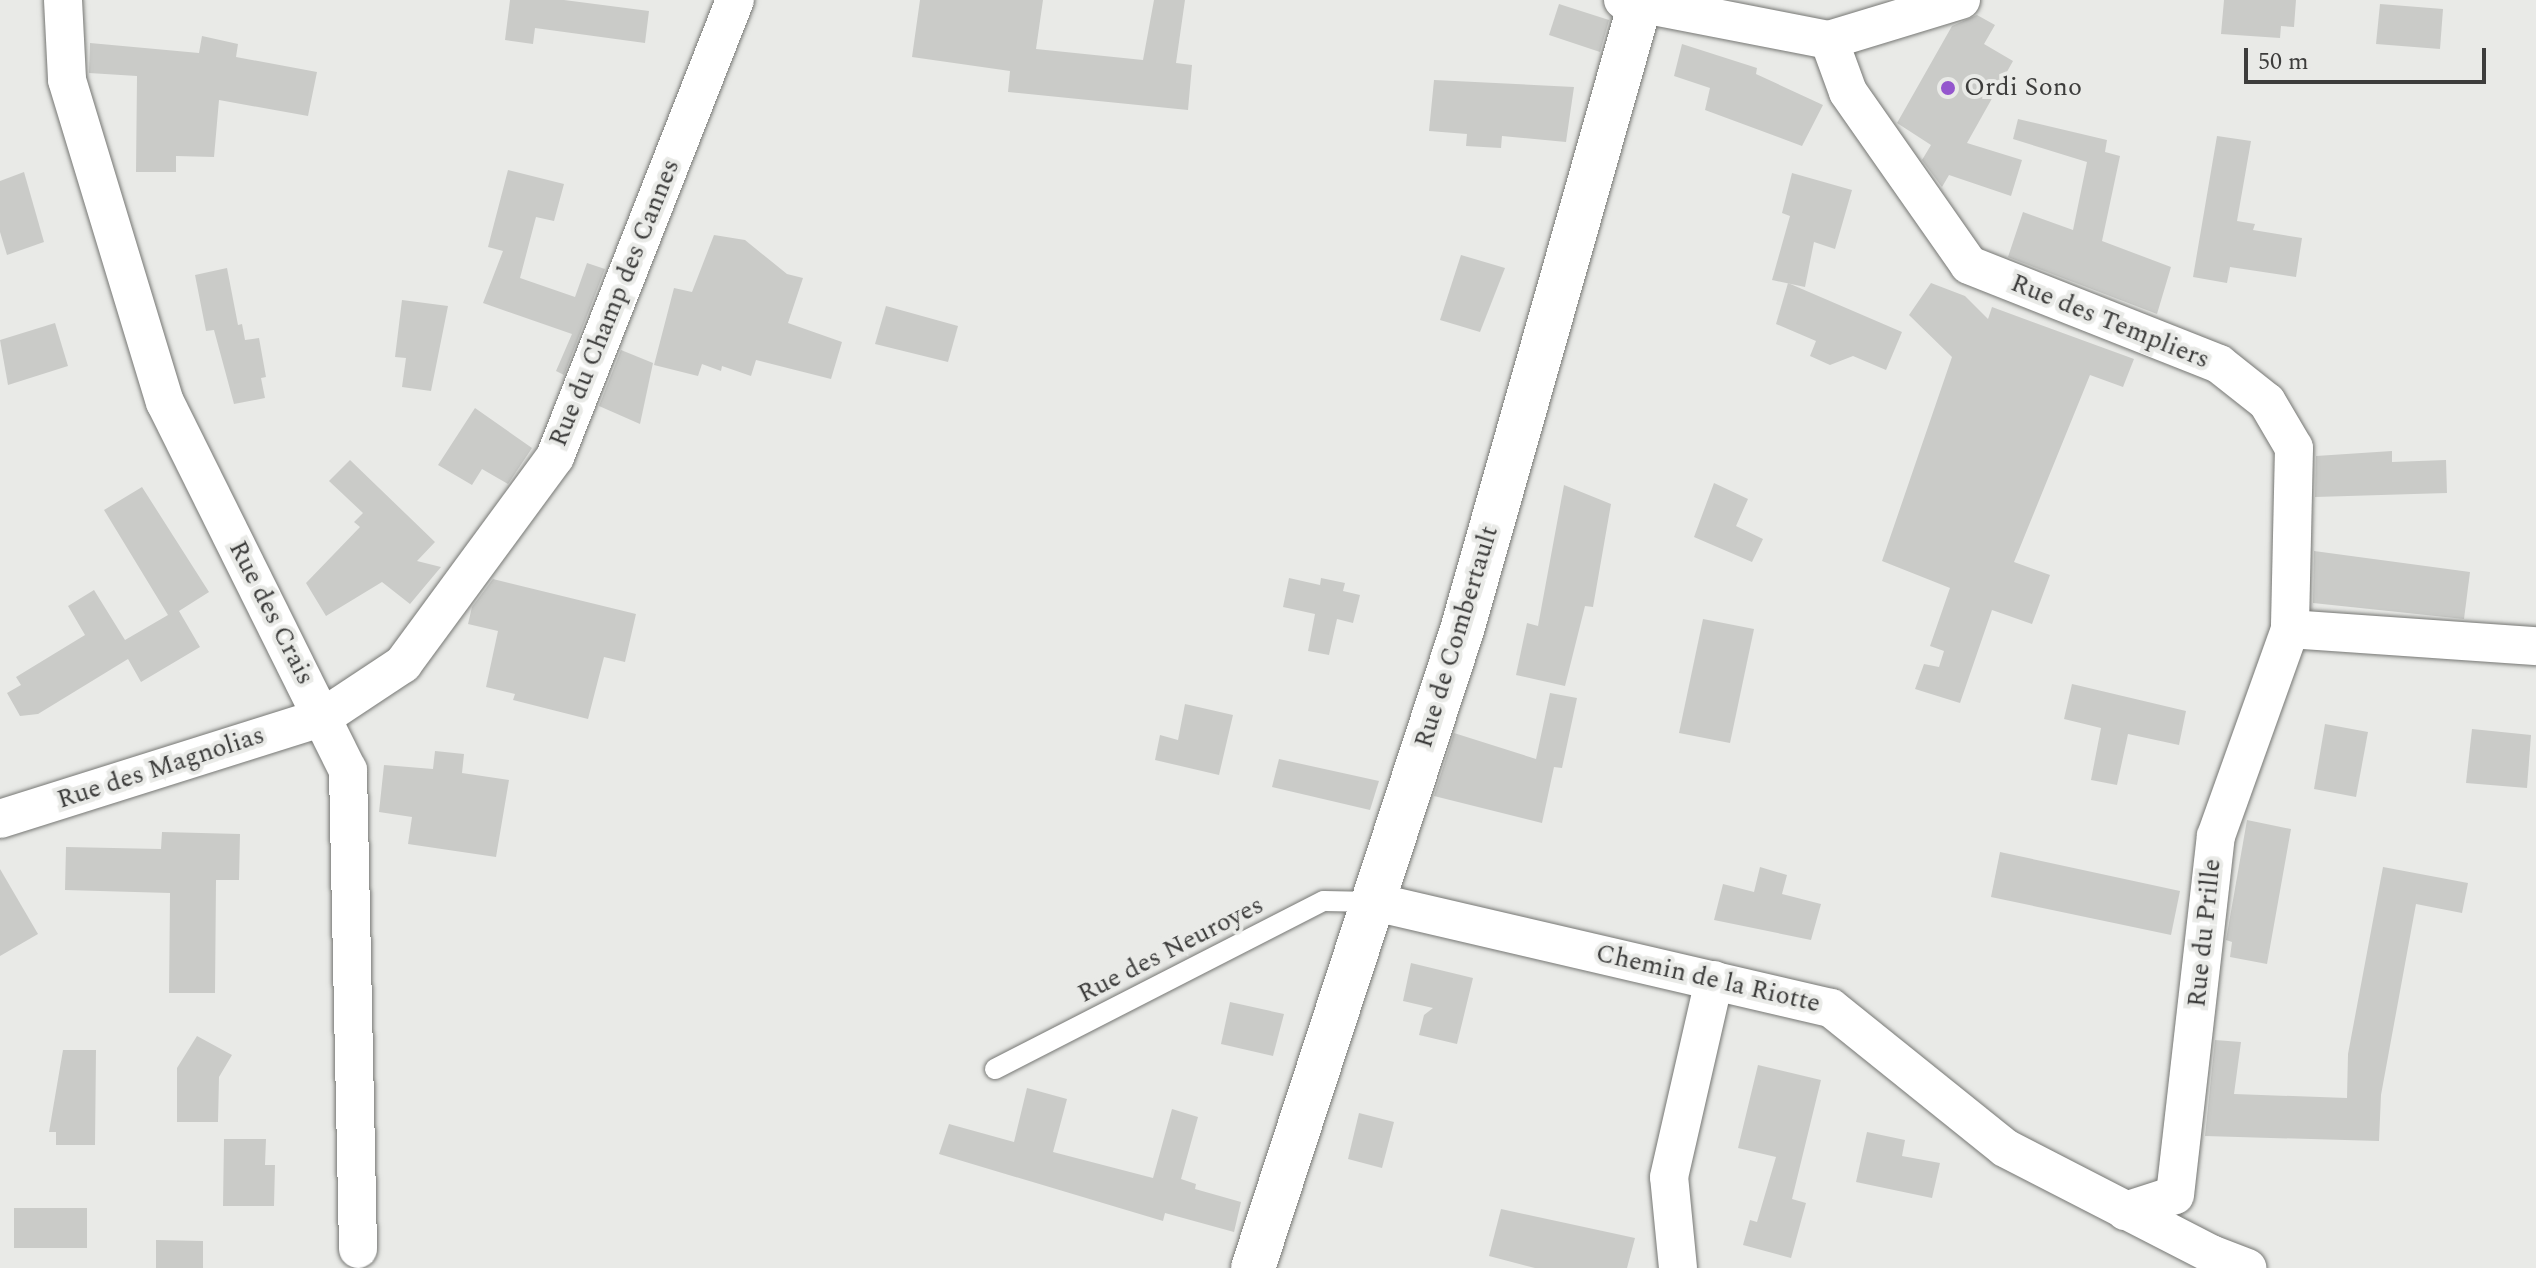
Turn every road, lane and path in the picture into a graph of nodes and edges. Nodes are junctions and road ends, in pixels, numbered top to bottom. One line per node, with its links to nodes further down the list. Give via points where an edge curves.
1 (63, 0): 8 (street, Rue des Crais, via 67,80 165,402)
2 (735, 0): 8 (street, Rue du Champ des Cannes, via 555,457 403,664)
3 (1961, 0): 5 (street)
4 (1635, 1): 5 (street); 10 (street, Rue de Combertault, via 1462,630)
5 (1829, 40): 6 (street, Rue des Templiers, via 1848,92 1969,265 2219,364 2267,402 2294,448)
6 (2290, 629): 7 (street); 13 (street, Rue du Prille, via 2216,836 2175,1195)
7 (2536, 646)
8 (323, 717): 9 (street, Rue des Magnolias); 14 (street, Rue des Crais, via 348,770)
9 (0, 819)
10 (1375, 902): 11 (street, Chemin de la Riotte); 12 (lane, Rue des Neuroyes, via 1324,901); 15 (street, Rue de Combertault)
11 (1714, 980): 13 (street, Chemin de la Riotte, via 1831,1008 2005,1148); 16 (street, via 1669,1177)
12 (995, 1069)
13 (2125, 1211): 17 (street, Chemin de la Riotte)
14 (358, 1249)
15 (1253, 1268)
16 (1678, 1268)
17 (2247, 1268)

